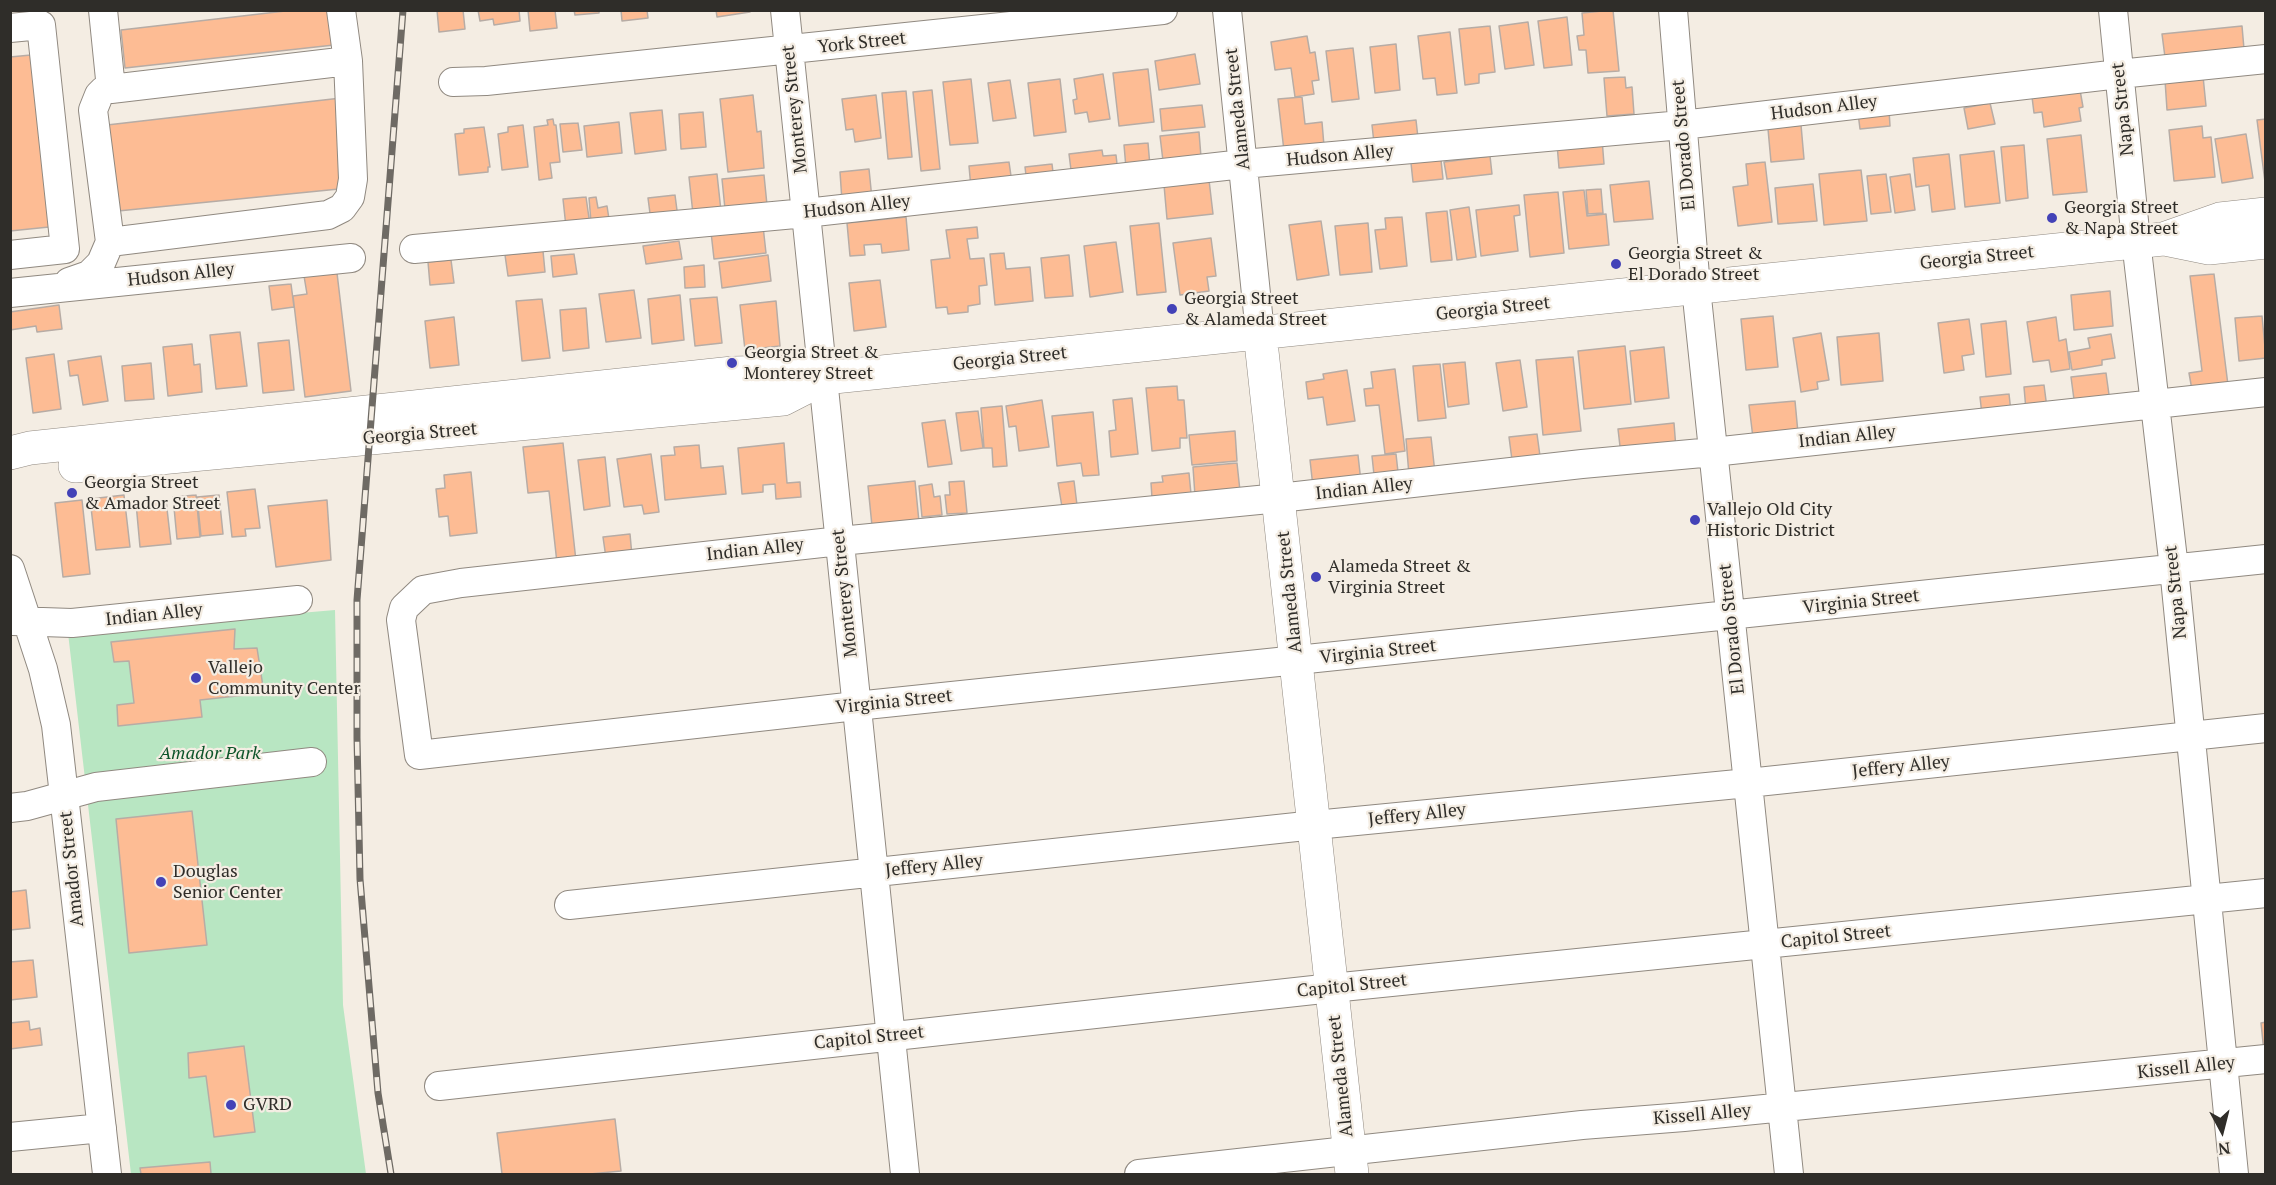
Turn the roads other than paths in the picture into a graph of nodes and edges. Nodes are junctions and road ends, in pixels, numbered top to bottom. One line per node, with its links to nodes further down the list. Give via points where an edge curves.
1 (103, 10): 14 (street)
2 (341, 10): 11 (street)
3 (785, 10): 9 (street, Monterey Street)
4 (1163, 10): 9 (street, York Street)
5 (1227, 10): 16 (street, Alameda Street)
6 (1673, 10): 15 (street, El Dorado Street)
7 (2113, 10): 12 (street, Napa Street)
8 (10, 28): 23 (street, via 41,25 64,249)
9 (790, 50): 13 (street, York Street); 17 (street, Monterey Street)
10 (2265, 59): 12 (street, Hudson Alley)
11 (348, 61): 14 (street); 20 (street, via 353,179 350,197 342,208 328,215)
12 (2119, 74): 15 (street, Hudson Alley); 19 (street, Napa Street)
13 (453, 82)
14 (111, 88): 20 (street, via 99,95 93,110)
15 (1682, 125): 16 (street, Hudson Alley); 26 (street, El Dorado Street)
16 (1243, 164): 17 (street, Hudson Alley); 28 (street, Alameda Street)
17 (806, 213): 22 (street, Hudson Alley); 29 (street, Monterey Street)
18 (2265, 214): 19 (main road, Georgia Street, via 2220,219)
19 (2150, 240): 21 (main road, Georgia Street, via 2209,248); 26 (main road, Georgia Street); 31 (street, Napa Street)
20 (110, 242): 25 (street, via 101,263 89,275)
21 (2265, 242)
22 (414, 249)
23 (10, 255)
24 (351, 258): 25 (street, Hudson Alley)
25 (53, 288): 27 (street, Hudson Alley)
26 (1696, 288): 28 (main road, Georgia Street); 32 (street, El Dorado Street)
27 (10, 293)
28 (1260, 333): 29 (main road, Georgia Street); 35 (main road, Alameda Street)
29 (824, 378): 33 (main road, Georgia Street, via 778,372 733,373 26,448); 34 (main road, Georgia Street, via 783,399 58,468); 36 (street, Monterey Street)
30 (2265, 392): 31 (street, Indian Alley)
31 (2156, 403): 32 (street, Indian Alley); 38 (street, Napa Street)
32 (1713, 452): 35 (street, Indian Alley); 41 (street, El Dorado Street)
33 (10, 453)
34 (10, 469)
35 (1279, 498): 36 (street, Indian Alley); 43 (main road, Alameda Street)
36 (840, 541): 44 (street, Monterey Street); 47 (street, Indian Alley, via 423,590 404,608 401,620)
37 (2265, 559): 38 (street, Virginia Street)
38 (2174, 568): 41 (street, Virginia Street); 46 (street, Napa Street)
39 (10, 569): 42 (street, Amador Street)
40 (298, 600): 42 (street, Indian Alley, via 72,623)
41 (1730, 616): 43 (street, Virginia Street); 49 (street, El Dorado Street)
42 (20, 622): 50 (street, Amador Street, via 43,669 56,725)
43 (1297, 660): 44 (street, Virginia Street); 52 (main road, Alameda Street)
44 (856, 706): 47 (street, Virginia Street); 53 (street, Monterey Street)
45 (2265, 728): 46 (street, Jeffery Alley)
46 (2190, 736): 49 (street, Jeffery Alley); 55 (street, Napa Street)
47 (419, 755)
48 (312, 762): 50 (street, via 96,787)
49 (1748, 783): 52 (street, Jeffery Alley); 57 (street, El Dorado Street)
50 (64, 796): 51 (street); 64 (street, Amador Street)
51 (10, 808)
52 (1315, 825): 53 (street, Jeffery Alley); 58 (main road, Alameda Street)
53 (874, 872): 56 (street, Jeffery Alley); 59 (street, Monterey Street)
54 (2265, 893): 55 (street, Capitol Street)
55 (2205, 898): 57 (street, Capitol Street); 61 (street, Napa Street)
56 (569, 905)
57 (1765, 945): 58 (street, Capitol Street); 63 (street, El Dorado Street)
58 (1332, 988): 59 (street, Capitol Street); 66 (main road, Alameda Street)
59 (891, 1035): 62 (street, Capitol Street); 68 (street, Monterey Street)
60 (2265, 1059): 61 (street, Kissell Alley)
61 (2223, 1064): 63 (street, Kissell Alley); 71 (street, Napa Street)
62 (439, 1086)
63 (1782, 1107): 66 (street, Kissell Alley, via 1582,1125); 70 (street, El Dorado Street)
64 (102, 1128): 65 (street); 67 (street, Amador Street)
65 (10, 1137)
66 (1350, 1162): 69 (street, Kissell Alley)
67 (106, 1174)
68 (905, 1174)
69 (1139, 1174)
70 (1789, 1174)
71 (2234, 1174)

